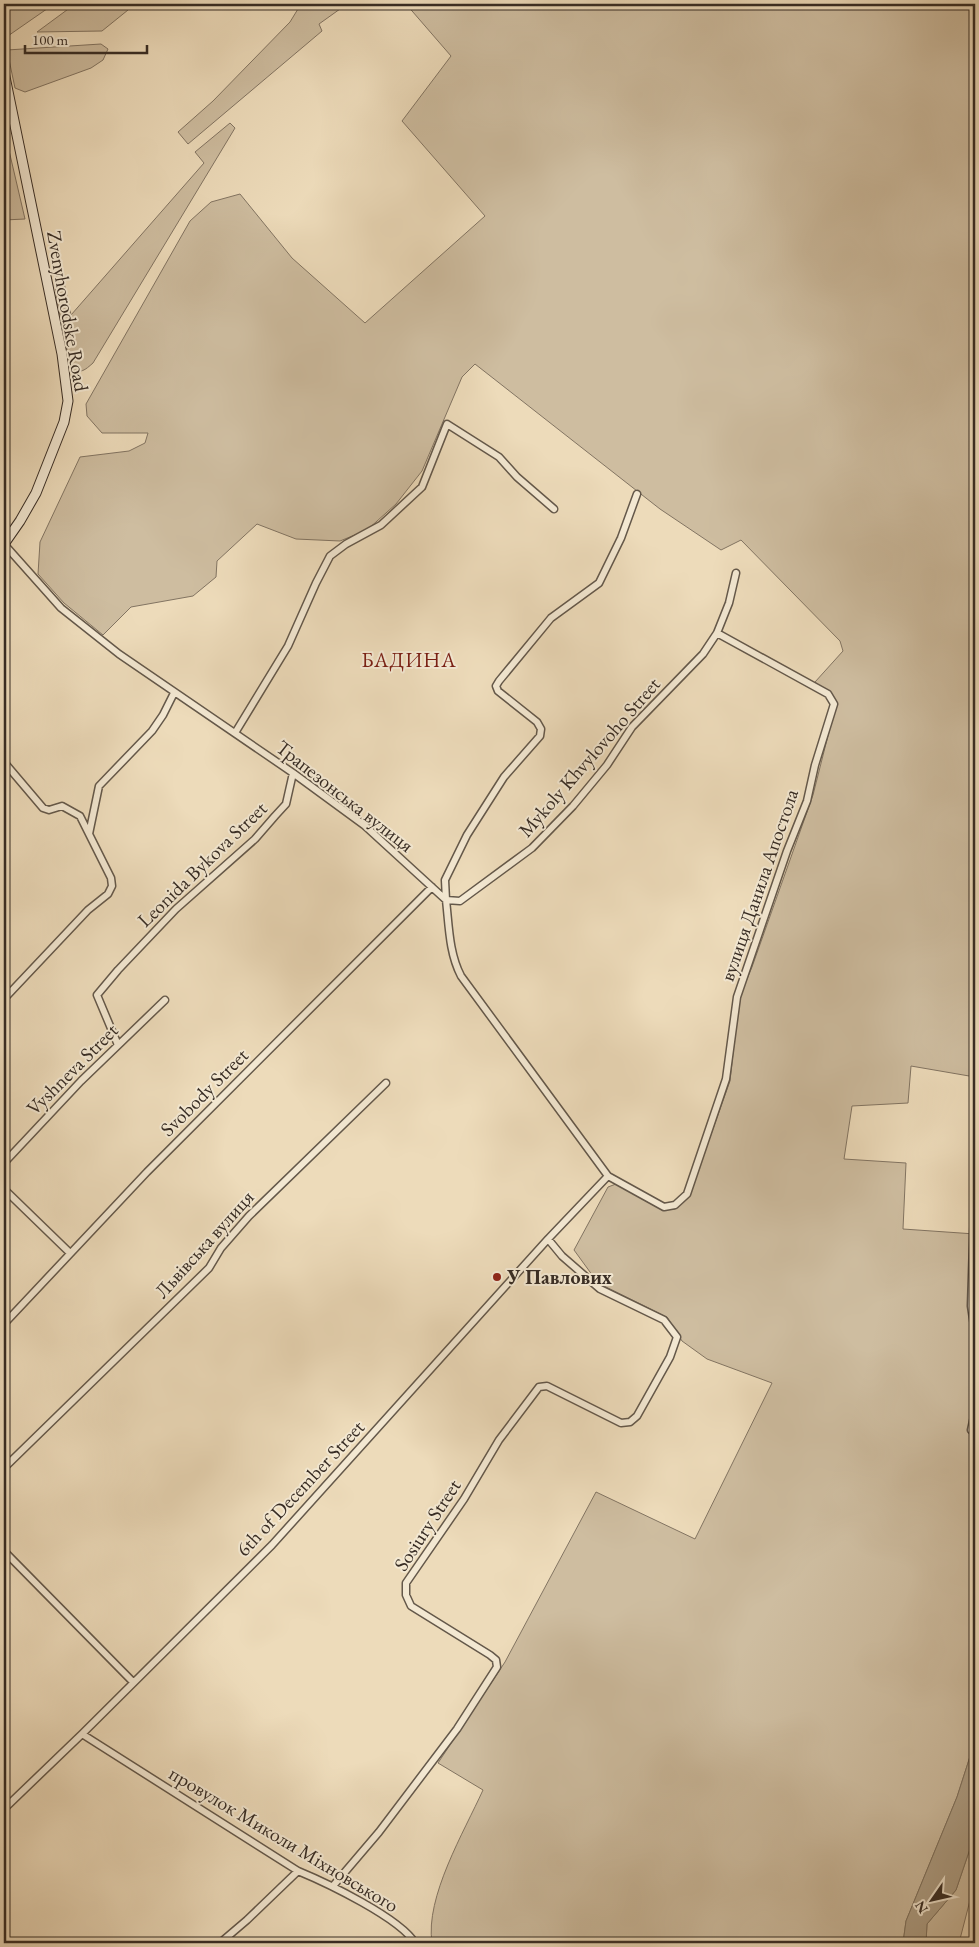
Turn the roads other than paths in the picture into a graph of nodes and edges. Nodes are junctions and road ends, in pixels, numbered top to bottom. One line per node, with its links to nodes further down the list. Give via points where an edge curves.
1 (4, 72): 4 (main road, Zvenyhorodske Road, via 62,354 68,401 64,422 36,493)
2 (637, 494): 13 (street, via 621,538 599,583 551,618 496,686 537,722 541,728 540,736 504,777 467,835 445,880)
3 (554, 509): 8 (street, via 516,477 499,457 447,424 422,487 381,525 330,556 288,646)
4 (4, 544): 7 (street, Трапезонська вулиця, via 61,608)
5 (736, 573): 6 (street, Mykoly Khvylovoho Street)
6 (717, 633): 13 (street, Mykoly Khvylovoho Street, via 704,654 632,727 607,765 532,848 460,901); 19 (street, вулиця Данила Апостола, via 828,694 834,704 807,800 737,997 726,1079 687,1194 675,1205 664,1207)
7 (174, 693): 8 (street, Трапезонська вулиця); 11 (street, via 152,731 99,786)
8 (235, 733): 10 (street, Трапезонська вулиця)
9 (4, 762): 11 (street, via 43,808 49,810 62,806 80,816)
10 (293, 773): 12 (street, Трапезонська вулиця, via 364,825); 16 (street, Leonida Bykova Street, via 286,804 260,834 176,909 97,995)
11 (89, 834): 14 (street, via 111,878 108,894 88,910)
12 (432, 887): 13 (street, Трапезонська вулиця); 23 (street, Svobody Street)
13 (446, 900): 19 (street, via 454,964 461,976)
14 (4, 999)
15 (164, 1000): 16 (street, Vyshneva Street)
16 (118, 1045): 18 (street, Vyshneva Street)
17 (386, 1084): 28 (street, Львівська вулиця, via 249,1216 221,1248 209,1268)
18 (4, 1163)
19 (608, 1176): 22 (street, 6th of December Street)
20 (975, 1180): 25 (street, via 971,1306)
21 (4, 1189): 23 (street)
22 (548, 1239): 30 (street, 6th of December Street, via 272,1545); 34 (street, Sosiury Street, via 562,1256 600,1289 664,1320 677,1337 670,1357 637,1416 630,1422 621,1423 546,1386 539,1387 499,1440 464,1499 406,1583 406,1595 411,1606 490,1654 496,1660 497,1668 458,1728 379,1832)
23 (70, 1253): 24 (street, Svobody Street)
24 (4, 1324)
25 (975, 1332)
26 (975, 1412): 27 (street)
27 (971, 1430)
28 (4, 1468)
29 (4, 1551): 30 (street)
30 (133, 1682): 31 (street, 6th of December Street)
31 (82, 1734): 32 (street, 6th of December Street); 33 (street, провулок Миколи Міхновського)
32 (4, 1809)
33 (298, 1871): 34 (street, провулок Миколи Міхновського); 35 (street)
34 (333, 1886): 36 (street, провулок Миколи Міхновського, via 406,1931)
35 (220, 1943)
36 (415, 1943)

